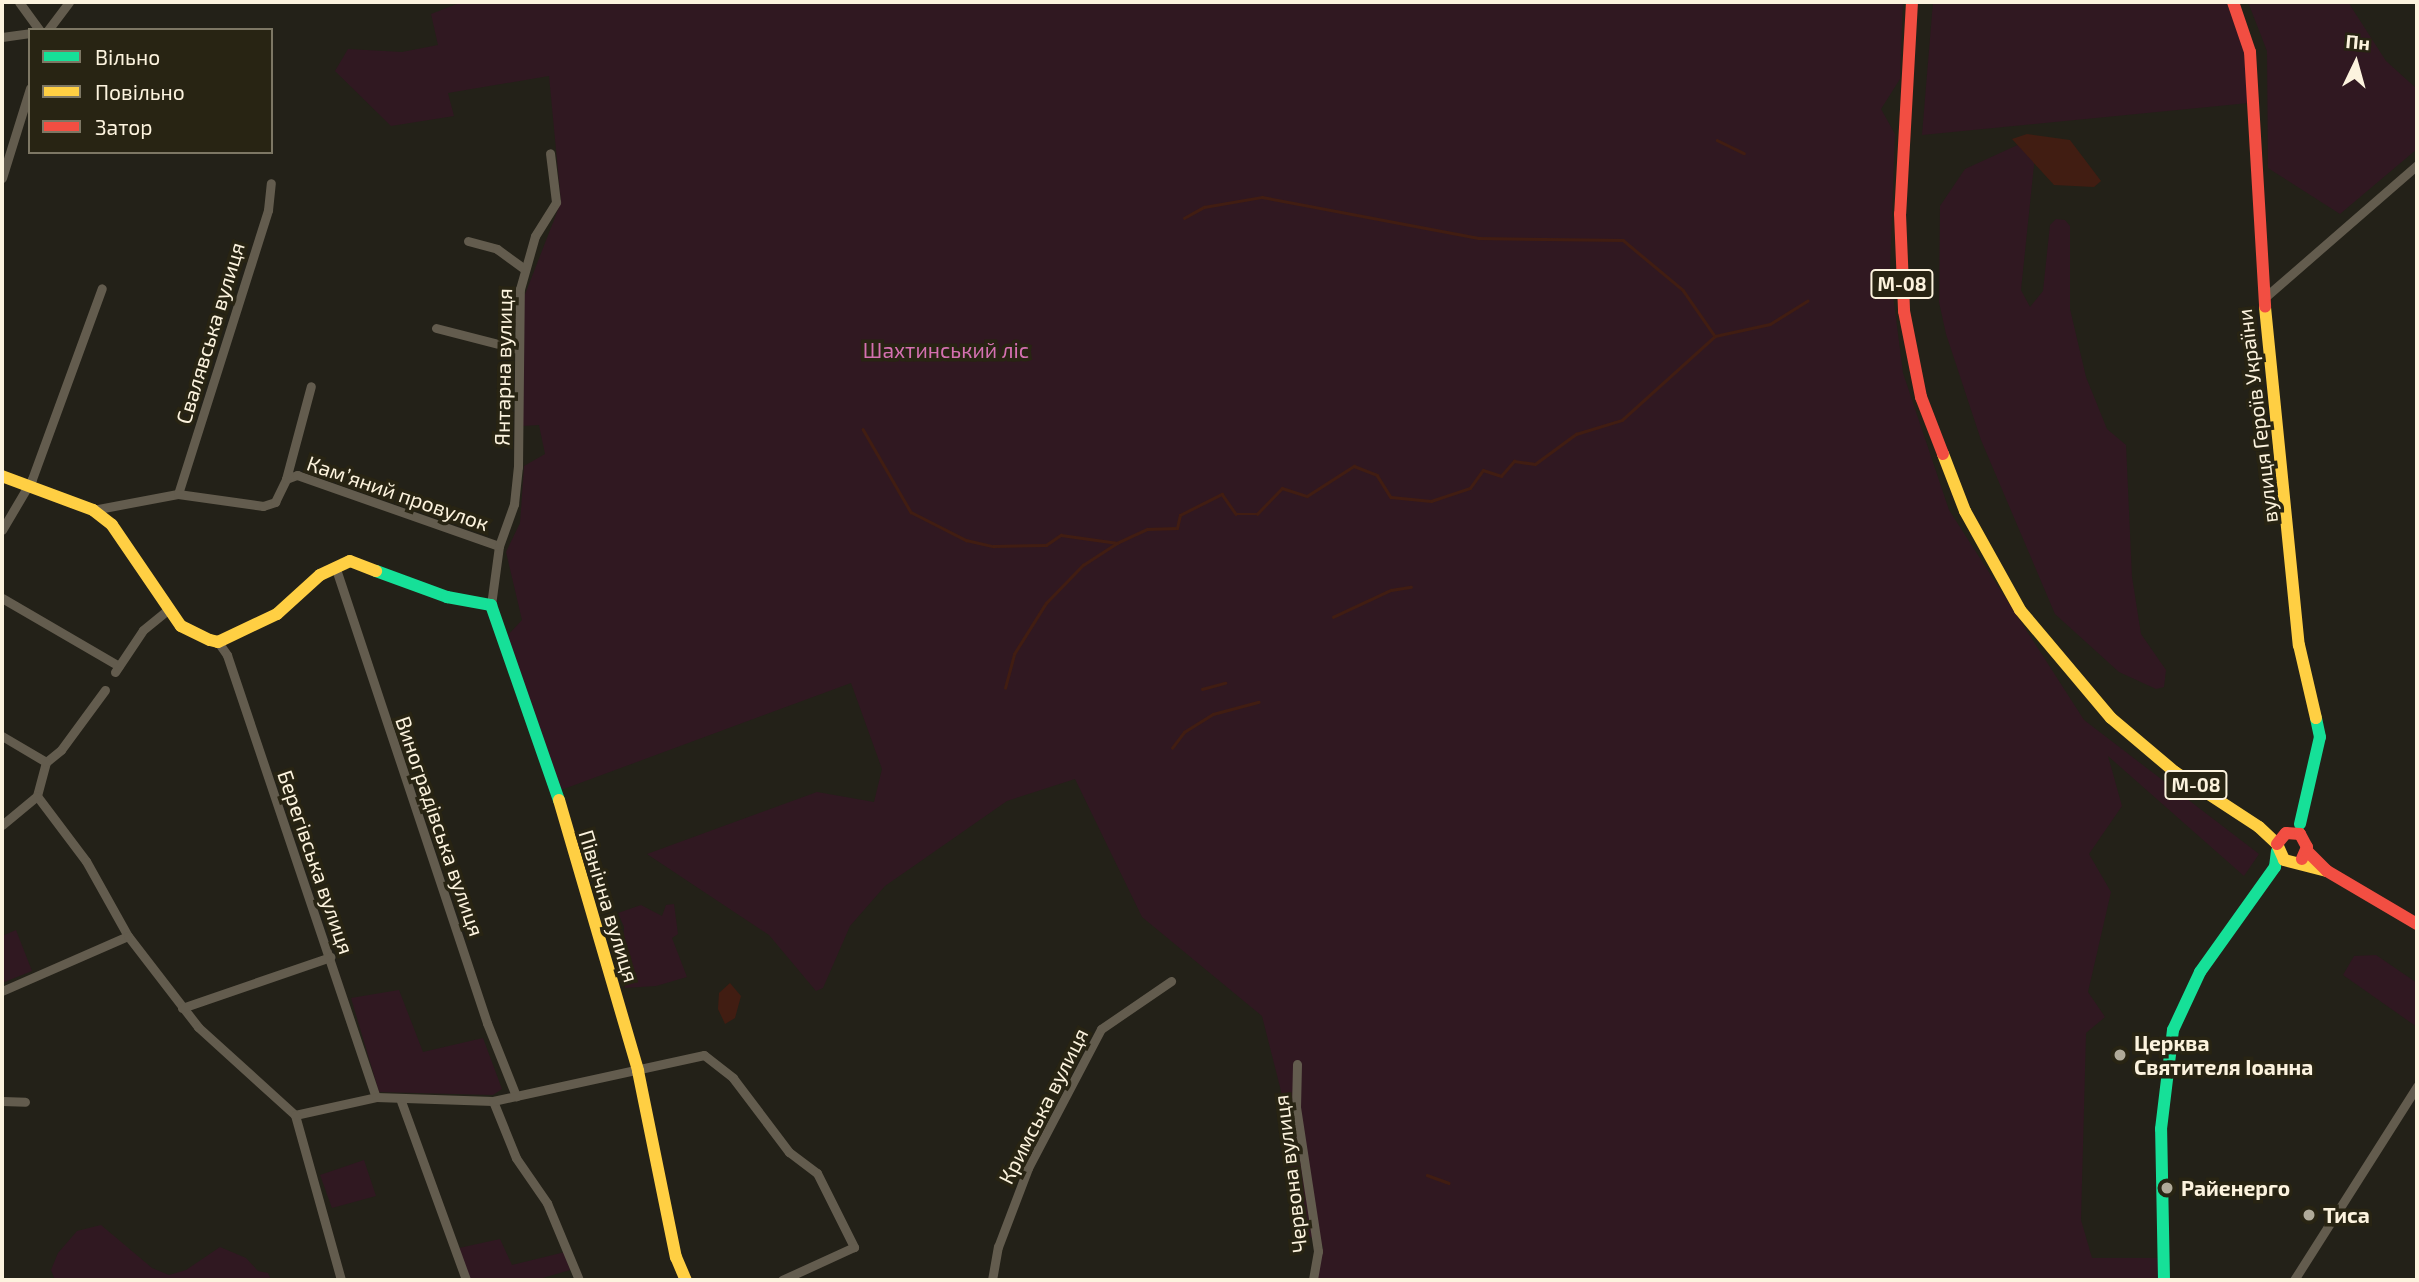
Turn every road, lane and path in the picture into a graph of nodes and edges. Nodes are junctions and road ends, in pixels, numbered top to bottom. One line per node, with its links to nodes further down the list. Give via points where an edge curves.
1 (19, 2): 5 (street)
2 (69, 2): 6 (street)
3 (1912, 2): 39 (main road, М-08, via 1900,273 1916,376 1954,487 2020,610 2083,689 2135,740)
4 (2233, 2): 17 (main road, вулиця Героїв України, via 2250,52)
5 (37, 28)
6 (48, 28)
7 (28, 33): 8 (street)
8 (2, 37)
9 (28, 94): 12 (street)
10 (551, 153): 15 (street, Янтарна вулиця, via 556,202 535,236)
11 (2417, 165): 17 (street)
12 (2, 178)
13 (271, 183): 24 (street, Свалявська вулиця, via 268,210)
14 (468, 240): 15 (street, via 498,249)
15 (525, 268): 19 (street, Янтарна вулиця)
16 (102, 288): 23 (street)
17 (2263, 299): 37 (main road, вулиця Героїв України, via 2299,645 2320,737)
18 (436, 328): 19 (street)
19 (518, 349): 27 (street, Янтарна вулиця, via 517,477 514,504)
20 (311, 386): 22 (street)
21 (2, 476): 23 (main road)
22 (286, 480): 24 (street, via 275,502 263,506); 27 (street, Камʼяний провулок, via 297,475)
23 (26, 489): 25 (main road); 26 (street)
24 (178, 494): 25 (street)
25 (93, 509): 31 (main road, via 112,526)
26 (2, 530)
27 (499, 546): 30 (street, Північна вулиця)
28 (335, 566): 30 (main road, via 359,562 447,597); 32 (main road, via 277,614); 53 (street, Виноградівська вулиця, via 487,1023)
29 (2, 598): 31 (street, via 117,669 143,630)
30 (491, 605): 51 (main road, Північна вулиця, via 545,753)
31 (168, 610): 32 (main road, via 181,626)
32 (218, 642): 46 (street, Берегівська вулиця, via 227,655)
33 (105, 690): 35 (street, via 61,750)
34 (2, 736): 35 (street)
35 (46, 762): 36 (street)
36 (37, 796): 38 (street); 45 (street, via 86,861)
37 (2300, 824): 39 (street); 40 (street)
38 (2, 825)
39 (2281, 841): 40 (main road, via 2300,834); 41 (main road); 42 (main road)
40 (2307, 846): 41 (main road); 43 (main road)
41 (2292, 862): 42 (main road); 43 (main road)
42 (2275, 867): 67 (main road, via 2200,972 2173,1030 2161,1129)
43 (2327, 870): 44 (main road)
44 (2417, 924)
45 (128, 936): 48 (street); 49 (street)
46 (330, 957): 49 (street); 54 (street, Берегівська вулиця)
47 (1171, 981): 65 (street, Кримська вулиця, via 1101,1029 1028,1168 998,1247)
48 (2, 991)
49 (182, 1008): 59 (street)
50 (1297, 1064): 66 (street, Червона вулиця, via 1296,1107 1318,1251)
51 (638, 1070): 53 (street); 60 (main road, Північна вулиця); 64 (street, via 704,1055 720,1066 789,1152 817,1173 855,1247)
52 (2417, 1086): 68 (street)
53 (516, 1096): 57 (street)
54 (376, 1097): 56 (street); 59 (street)
55 (2, 1101): 58 (street)
56 (401, 1101): 57 (street); 62 (street)
57 (492, 1101): 63 (street, via 516,1158 547,1203)
58 (25, 1102)
59 (295, 1115): 61 (street)
60 (680, 1279)
61 (341, 1280)
62 (466, 1280)
63 (579, 1280)
64 (782, 1280)
65 (992, 1280)
66 (1313, 1280)
67 (2164, 1280)
68 (2294, 1280)

